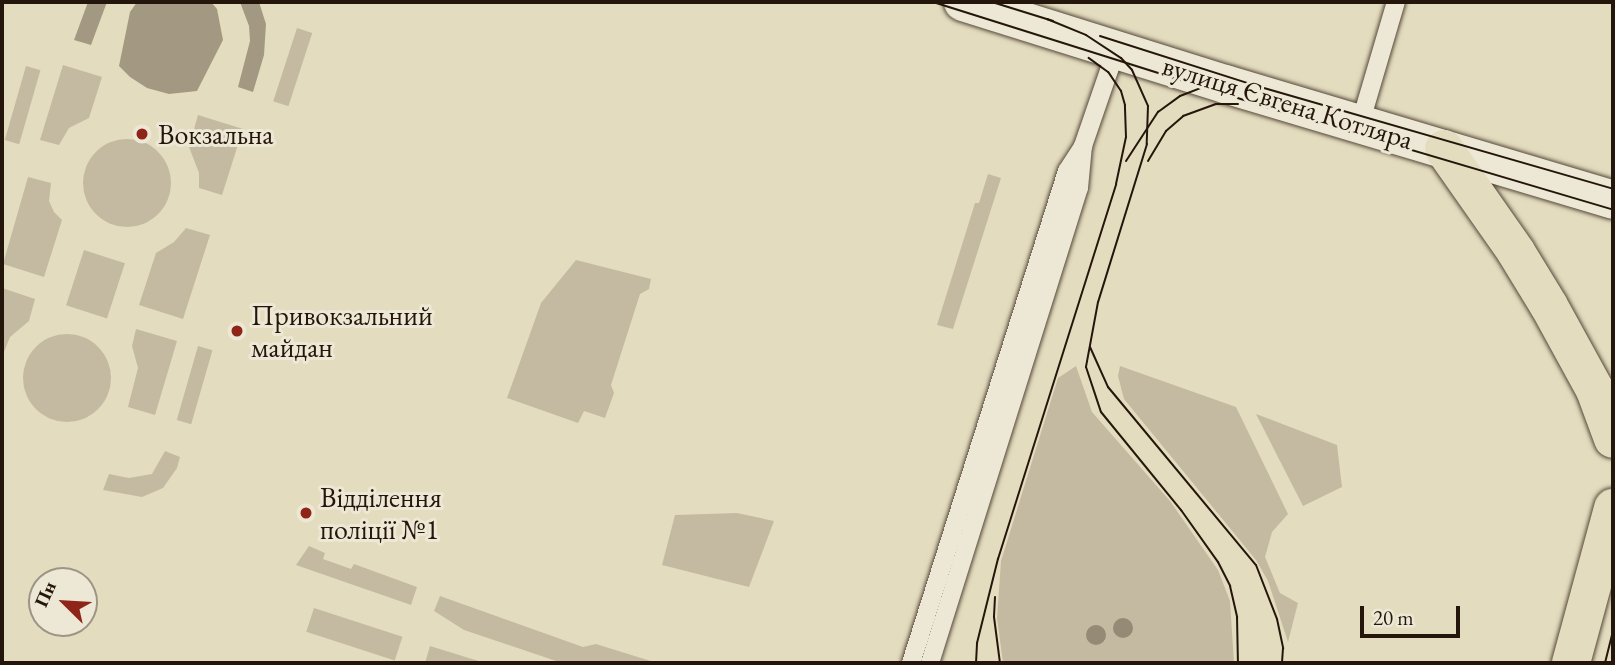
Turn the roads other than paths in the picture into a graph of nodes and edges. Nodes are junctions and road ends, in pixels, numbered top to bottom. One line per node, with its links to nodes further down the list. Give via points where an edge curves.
1 (963, 2): 3 (main road, вулиця Євгена Котляра)
2 (1396, 2): 4 (lane)
3 (1116, 50): 4 (main road, вулиця Євгена Котляра); 5 (lane)
4 (1360, 124): 6 (main road, вулиця Євгена Котляра)
5 (1083, 146): 10 (lane, via 1068,171); 11 (lane, via 1083,176)
6 (1444, 149): 7 (main road, вулиця Євгена Котляра); 8 (main road, via 1549,306 1595,390)
7 (1613, 200)
8 (1613, 439)
9 (1613, 508): 12 (main road)
10 (911, 663)
11 (930, 663)
12 (1571, 663)

